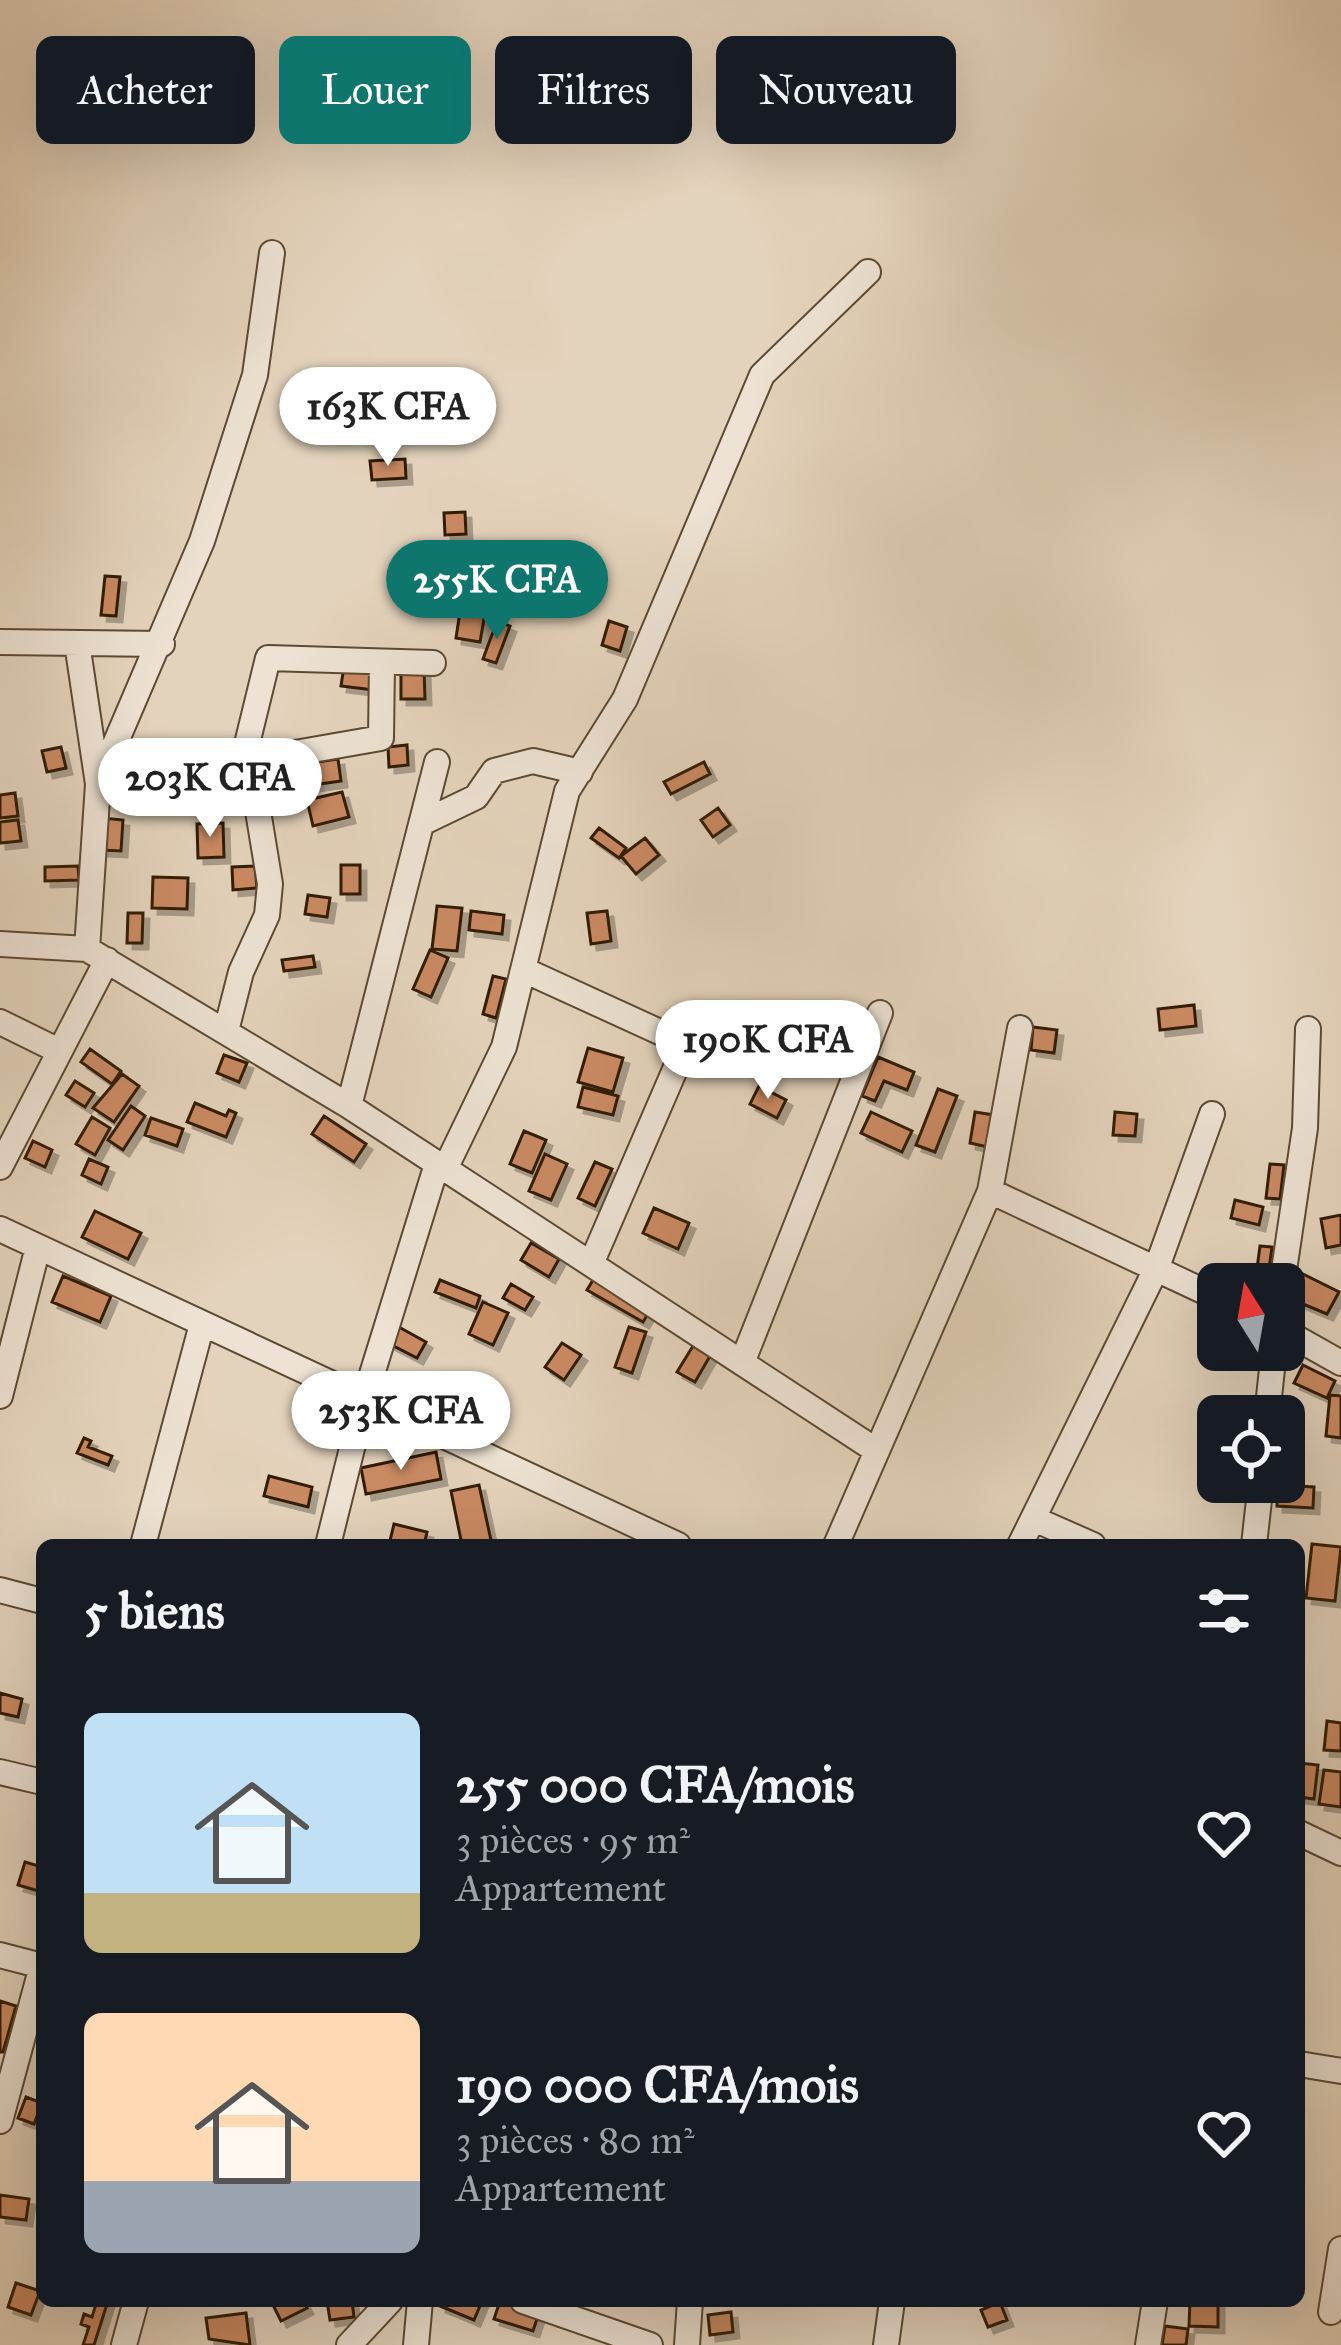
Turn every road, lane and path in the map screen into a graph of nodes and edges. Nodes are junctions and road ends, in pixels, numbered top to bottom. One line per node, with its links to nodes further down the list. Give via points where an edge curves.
1 (272, 253): 5 (street, via 255,375)
2 (868, 272): 10 (street, via 762,375 625,699)
3 (0, 642): 4 (street)
4 (76, 643): 5 (street); 11 (street)
5 (162, 644): 11 (street)
6 (382, 662): 7 (street); 8 (street, via 381,738); 8 (street, via 268,658)
7 (433, 663)
8 (249, 761): 20 (street, via 268,900)
9 (437, 762): 12 (street)
10 (580, 772): 12 (street, via 533,761 494,771 476,797); 15 (street, via 567,791)
11 (98, 784): 14 (street)
12 (422, 823): 22 (street)
13 (0, 944): 14 (street)
14 (97, 954): 20 (street); 21 (street)
15 (524, 970): 24 (street, via 504,1047); 30 (street, via 691,1033)
16 (880, 1013): 35 (street)
17 (0, 1022): 21 (street)
18 (1020, 1028): 26 (street)
19 (1308, 1029): 29 (street)
20 (226, 1031): 22 (street)
21 (58, 1051): 25 (street)
22 (349, 1106): 24 (street)
23 (1212, 1114): 31 (street)
24 (441, 1166): 30 (street); 38 (street)
25 (0, 1167)
26 (990, 1190): 31 (street); 39 (street)
27 (0, 1229): 28 (street)
28 (38, 1247): 33 (street); 37 (street)
29 (1285, 1263)
30 (590, 1264): 35 (street)
31 (1157, 1268): 32 (street); 41 (street)
32 (1197, 1288)
33 (202, 1324): 38 (street); 42 (street)
34 (1305, 1342): 36 (street)
35 (742, 1363): 39 (street)
36 (1341, 1363)
37 (0, 1396)
38 (364, 1400): 43 (street); 44 (street)
39 (877, 1451): 45 (street)
40 (1259, 1503): 48 (street)
41 (1034, 1519): 46 (street); 47 (street)
42 (145, 1539)
43 (329, 1539)
44 (665, 1539)
45 (839, 1539)
46 (1024, 1539)
47 (1079, 1539)
48 (1255, 1539)
49 (0, 1590): 50 (street)
50 (36, 1599)
51 (0, 1772): 52 (street)
52 (36, 1781)
53 (1305, 1836): 54 (street)
54 (1341, 1853)
55 (0, 1954): 56 (street)
56 (36, 1964)
57 (36, 1988): 60 (street)
58 (1305, 2065): 59 (street)
59 (1341, 2071)
60 (0, 2121)
61 (1341, 2249): 69 (street)
62 (134, 2307): 70 (street)
63 (384, 2307): 71 (street)
64 (419, 2307): 72 (street)
65 (541, 2307): 73 (street)
66 (690, 2307): 74 (street)
67 (891, 2307): 75 (street)
68 (1155, 2307): 76 (street)
69 (1331, 2312)
70 (124, 2345)
71 (349, 2345)
72 (416, 2345)
73 (650, 2345)
74 (687, 2345)
75 (886, 2345)
76 (1148, 2345)

